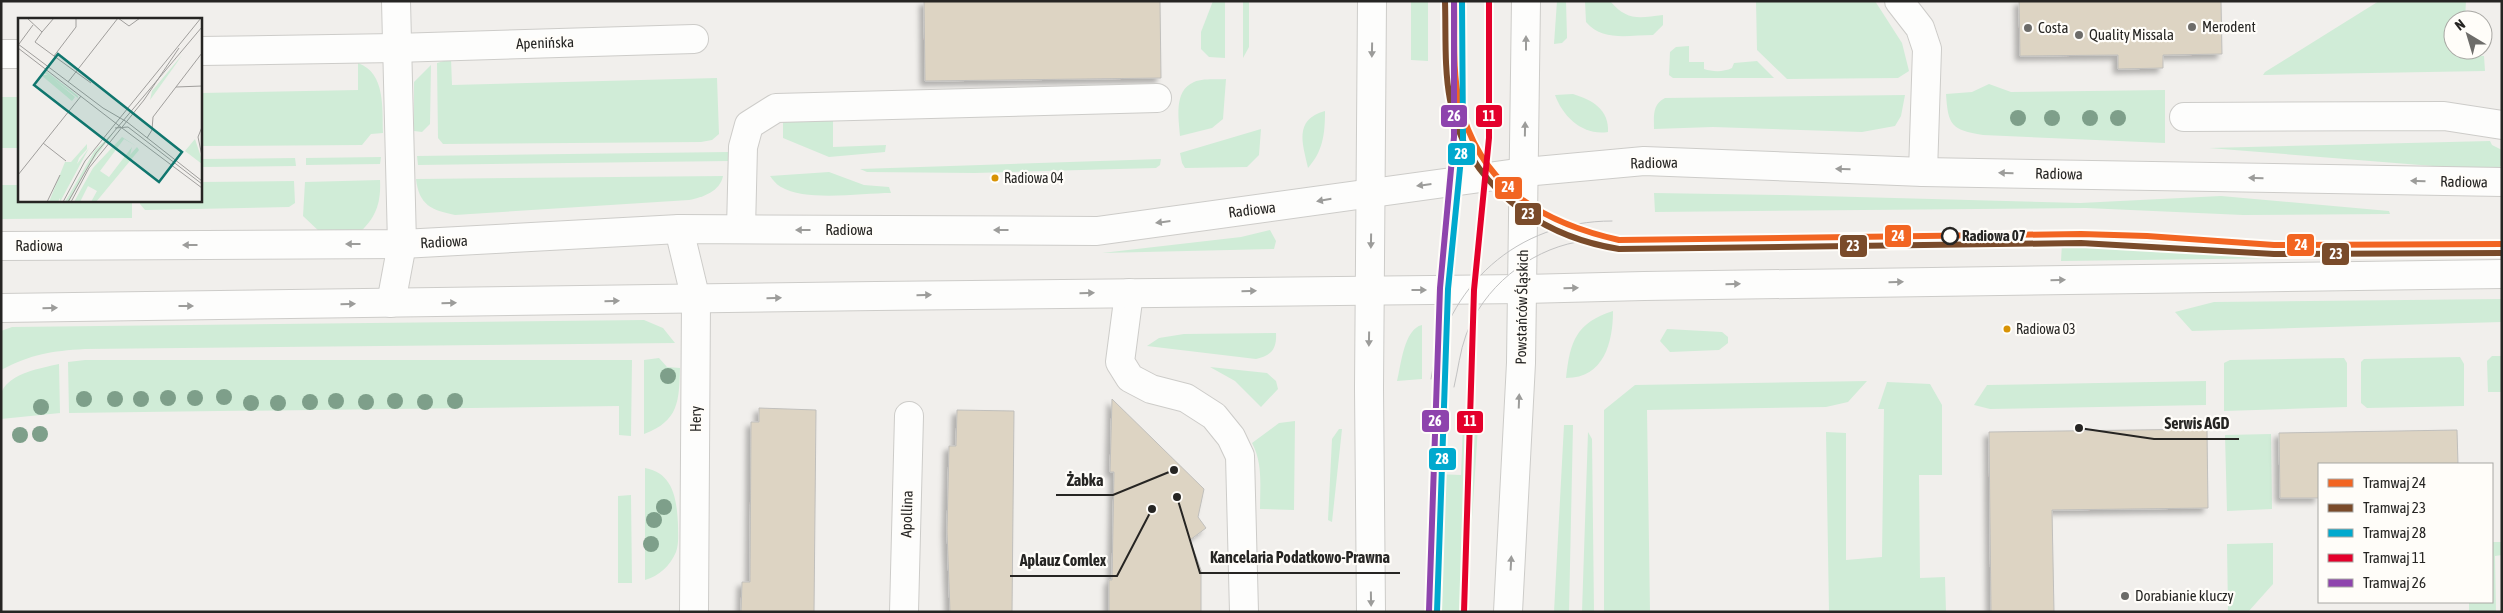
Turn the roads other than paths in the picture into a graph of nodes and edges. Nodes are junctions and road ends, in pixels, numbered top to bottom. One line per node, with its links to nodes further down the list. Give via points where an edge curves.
1 (396, 1): 6 (main road)
2 (1372, 1): 16 (main road, one-way to 16)
3 (1526, 1): 13 (main road, Powstańców Śląskich, one-way to 3)
4 (1899, 1): 14 (main road, via 1920,28 1927,49)
5 (694, 38): 6 (main road, Apenińska)
6 (396, 48): 7 (main road, Apenińska); 19 (main road)
7 (201, 51)
8 (1, 54): 9 (main road)
9 (18, 54)
10 (1157, 98): 18 (main road, via 776,108 749,125 743,147)
11 (2184, 117): 12 (main road, via 2444,116)
12 (2502, 125)
13 (1524, 172): 14 (main road, Radiowa, one-way to 13, via 1644,161); 16 (main road, Radiowa, one-way to 16); 22 (main road, Powstańców Śląskich)
14 (1923, 172): 15 (main road, Radiowa, one-way to 14)
15 (2502, 182)
16 (1372, 192): 18 (main road, Radiowa, one-way to 18, via 1097,231); 23 (main road, one-way to 23)
17 (679, 229): 18 (main road, Radiowa); 19 (main road, Radiowa); 25 (main road, Hery)
18 (741, 230)
19 (402, 244): 20 (main road, Radiowa, one-way to 20); 26 (main road)
20 (1, 246)
21 (2502, 274): 22 (main road, one-way to 21)
22 (1522, 289): 23 (main road, one-way to 22); 33 (main road, Powstańców Śląskich, one-way to 22)
23 (1370, 290): 24 (main road, one-way to 23); 32 (main road, one-way to 32)
24 (1129, 293): 25 (main road, one-way to 24); 31 (main road, via 1120,362 1130,378 1186,398 1214,416 1231,437 1240,456)
25 (696, 300): 26 (main road, one-way to 25); 29 (main road, Hery)
26 (391, 303): 27 (main road, one-way to 26)
27 (1, 308)
28 (909, 416): 30 (main road, Apollina)
29 (694, 612)
30 (904, 612)
31 (1244, 612)
32 (1371, 612)
33 (1508, 612)

